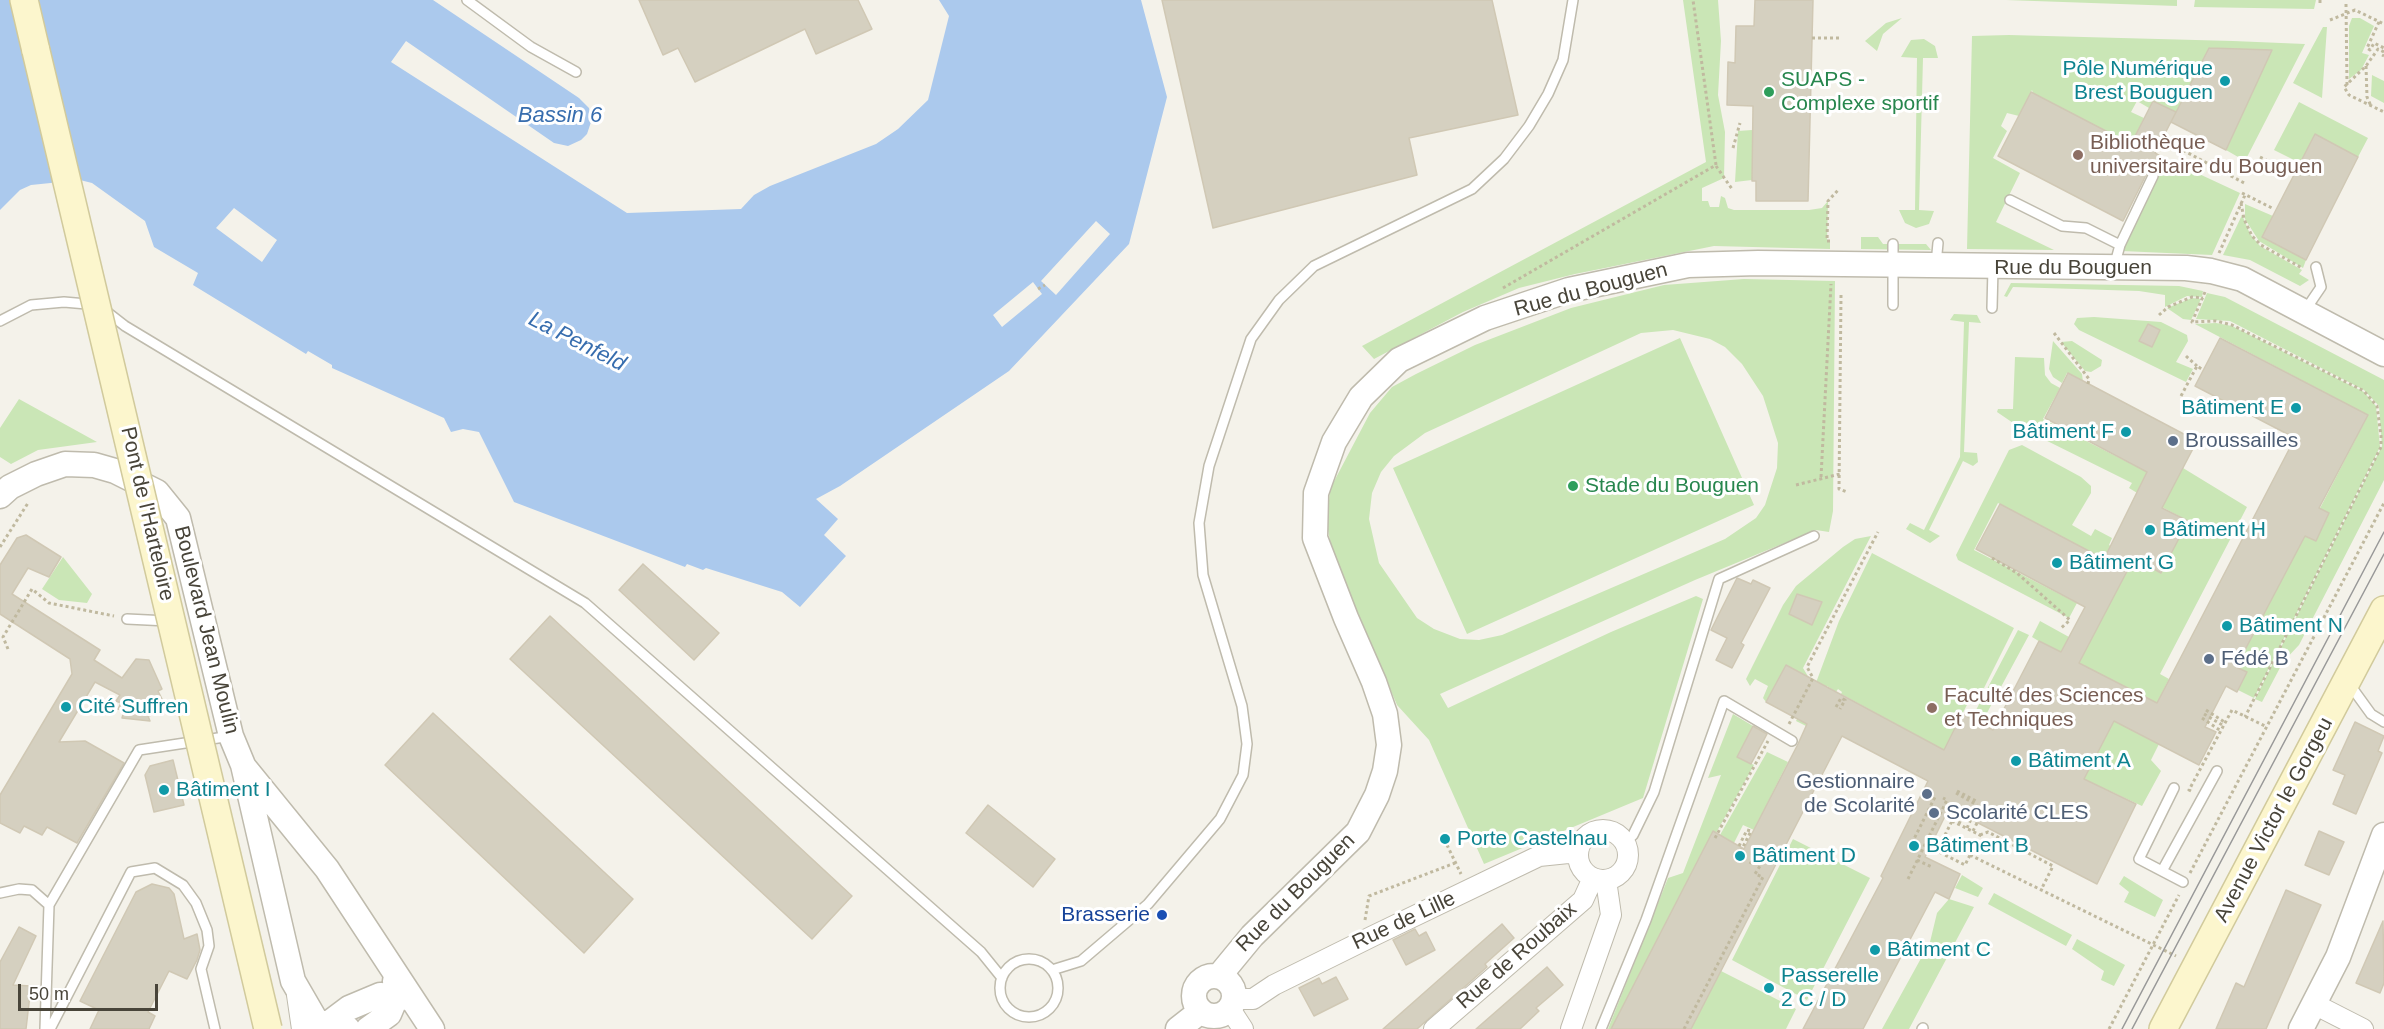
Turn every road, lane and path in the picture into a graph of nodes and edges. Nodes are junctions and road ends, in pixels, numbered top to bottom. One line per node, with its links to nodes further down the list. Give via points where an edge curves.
1 (24, 0): 150 (main road, Pont de l'Harteloire, bridge)
2 (467, 0): 17 (lane, via 531,47)
3 (1573, 0): 138 (lane, via 1563,60 1529,126 1504,159 1472,189 1314,267 1279,300 1251,339 1209,466 1199,523 1203,575 1242,706 1247,744 1243,775 1220,819 1148,904 1081,961)
4 (1693, 0): 25 (path)
5 (2320, 0): 7 (path)
6 (2346, 4): 8 (path)
7 (2320, 5)
8 (2346, 14): 9 (path); 10 (path, via 2355,10); 18 (path)
9 (2330, 20)
10 (2379, 22): 11 (path); 14 (path, via 2367,48 2370,50 2374,43)
11 (2384, 24)
12 (1812, 38): 13 (path)
13 (1841, 38)
14 (2379, 47): 15 (path); 16 (path)
15 (2383, 53)
16 (2367, 66): 18 (path); 19 (path, via 2367,97)
17 (576, 72)
18 (2347, 85): 19 (path, via 2344,87 2349,94)
19 (2371, 106): 20 (path)
20 (2384, 112)
21 (1740, 123): 23 (path)
22 (2162, 139): 28 (path)
23 (1733, 148)
24 (2260, 157): 26 (path)
25 (1716, 165): 29 (path); 47 (path)
26 (2291, 173)
27 (2153, 176): 37 (lane)
28 (2246, 184)
29 (1732, 189)
30 (1839, 189): 34 (path, via 1828,201)
31 (2010, 200): 37 (lane, via 2062,226 2086,228)
32 (2241, 204): 33 (path, via 2244,194); 38 (path); 42 (path, via 2252,236)
33 (2274, 209)
34 (1827, 241)
35 (1938, 243): 39 (lane)
36 (1893, 255): 39 (street, Rue du Bouguen); 50 (lane); 139 (street, Rue du Bouguen, via 1688,265 1569,290 1485,318 1399,360 1361,397 1334,442 1316,494 1315,538 1385,714 1389,745 1385,771 1358,832 1252,936)
37 (2117, 256): 41 (street, Rue du Bouguen); 52 (street, Rue du Bouguen, via 2242,279)
38 (2218, 257)
39 (1936, 267): 41 (street, Rue du Bouguen)
40 (2316, 267): 52 (lane, via 2321,287)
41 (1993, 268): 51 (lane)
42 (2302, 268)
43 (1831, 281): 63 (path)
44 (1045, 285): 45 (path)
45 (1038, 289)
46 (2206, 292): 49 (path)
47 (1493, 294)
48 (1841, 295): 62 (path)
49 (2203, 298): 53 (path, via 2192,297); 81 (path, via 2192,322 2232,325 2364,392 2377,406 2381,447)
50 (1893, 305)
51 (1992, 308)
52 (2304, 312): 56 (street, Rue du Bouguen)
53 (2159, 315)
54 (0, 321): 140 (lane, via 31,305 98,305 125,326 585,603 981,952)
55 (2054, 333): 60 (path, via 2089,379)
56 (2384, 354)
57 (2187, 356): 58 (path)
58 (2197, 366): 59 (path); 61 (path)
59 (2204, 370)
60 (2088, 384)
61 (2181, 396)
62 (1840, 474): 63 (path); 65 (path, via 1839,489)
63 (1821, 477): 64 (path)
64 (1796, 485)
65 (1847, 492)
66 (0, 496): 87 (street, Boulevard Jean Moulin, via 36,474 65,464 94,465 115,471 157,492 178,518)
67 (29, 501): 71 (path)
68 (2384, 502): 130 (path)
69 (1878, 532): 86 (path, via 1807,667 1813,678 1792,722)
70 (1814, 536): 112 (lane, via 1719,579 1654,792 1634,835)
71 (0, 547)
72 (1992, 558): 76 (path, via 2017,573 2070,620)
73 (2384, 610): 78 (main road, Avenue Victor le Gorgeu)
74 (127, 619): 75 (lane); 77 (path, via 49,603 32,589 3,637)
75 (168, 621)
76 (2060, 629)
77 (8, 649)
78 (2347, 681): 82 (lane, via 2364,706); 161 (main road, Avenue Victor le Gorgeu)
79 (1836, 707): 80 (path, via 1841,698 1845,700)
80 (1840, 709)
81 (2246, 717): 83 (path, via 2232,710); 84 (path)
82 (2384, 722)
83 (2225, 724): 85 (path); 85 (path, via 2204,714)
84 (2265, 726)
85 (2221, 730): 93 (path, via 2189,790)
86 (1776, 731): 88 (lane); 111 (path); 158 (lane, via 1724,701 1646,920)
87 (231, 736): 89 (street, Boulevard Jean Moulin); 134 (lane, via 139,750)
88 (1792, 741)
89 (243, 765): 141 (street, Boulevard Jean Moulin, via 327,869); 146 (street, Boulevard Jean Moulin, via 293,981 315,1019)
90 (2217, 771): 93 (lane)
91 (2174, 788): 127 (lane, via 2139,859)
92 (1956, 792): 96 (path)
93 (2202, 797): 127 (lane)
94 (1943, 798): 101 (path, via 1947,800)
95 (1932, 802): 99 (path)
96 (1978, 803)
97 (1943, 805): 123 (path)
98 (1955, 810): 103 (path)
99 (1926, 814): 101 (path); 113 (path)
100 (1963, 815): 105 (path)
101 (1938, 819): 116 (path)
102 (1971, 819): 106 (path)
103 (1952, 820): 105 (path); 119 (path)
104 (1977, 822): 107 (path)
105 (1959, 824): 106 (path)
106 (1967, 828): 107 (path)
107 (1973, 831): 108 (path)
108 (1980, 834): 122 (path); 131 (path, via 1988,832 2053,866)
109 (2384, 834): 143 (street, via 2338,957)
110 (1914, 837): 113 (path)
111 (1715, 838)
112 (1625, 842): 120 (street, via 1616,833 1599,830 1587,835); 128 (street, via 1628,852 1624,869 1614,878)
113 (1912, 843): 116 (path); 117 (path)
114 (1447, 846): 135 (path, via 1455,862 1368,896 1363,918)
115 (1739, 846): 118 (path, via 1747,830 1751,831)
116 (1921, 847): 123 (path)
117 (1910, 849)
118 (1741, 851)
119 (1937, 851): 121 (path); 122 (path, via 1965,865)
120 (1578, 852): 128 (street, via 1579,864); 142 (street, Rue de Lille, via 1539,856 1372,936 1253,999)
121 (1928, 852)
122 (1970, 855): 131 (path)
123 (1916, 859): 124 (path); 126 (path); 129 (path, via 1915,870)
124 (1922, 864)
125 (1749, 866): 159 (path, via 1754,857 1763,861 1755,874 1763,878)
126 (1932, 867)
127 (2162, 871): 130 (lane)
128 (1600, 879): 156 (street, Rue de Roubaix, via 1583,900); 157 (street, via 1611,915)
129 (1908, 879)
130 (2184, 882)
131 (2041, 890): 136 (path)
132 (2180, 892): 136 (path)
133 (0, 893): 134 (lane, via 19,888 32,890)
134 (49, 905): 148 (lane)
135 (1367, 925)
136 (2153, 945): 137 (path); 160 (path)
137 (2180, 958)
138 (1052, 970): 140 (lane, via 1025,959 1007,969); 145 (lane, via 1057,988 1051,1007)
139 (1219, 976): 142 (street, via 1233,988); 144 (street, via 1205,978 1196,987 1194,998)
140 (1002, 978): 145 (lane, via 1000,988 1006,1006)
141 (400, 990): 146 (street, via 362,1001); 152 (street, via 389,1014); 153 (street, Boulevard Jean Moulin)
142 (1232, 1004): 144 (street, via 1220,1016); 155 (street)
143 (2314, 1004): 162 (street); 163 (street)
144 (1201, 1011): 147 (street)
145 (1024, 1017): 154 (lane)
146 (316, 1028): 151 (street)
147 (1178, 1028)
148 (47, 1029): 149 (lane, via 131,872 155,868 183,885 207,930 209,946 201,969)
149 (215, 1029)
150 (268, 1029)
151 (348, 1029)
152 (368, 1029)
153 (432, 1029)
154 (1023, 1029)
155 (1243, 1029)
156 (1434, 1029)
157 (1571, 1029)
158 (1601, 1029)
159 (1684, 1029)
160 (2109, 1029)
161 (2163, 1029)
162 (2301, 1029)
163 (2363, 1029)

